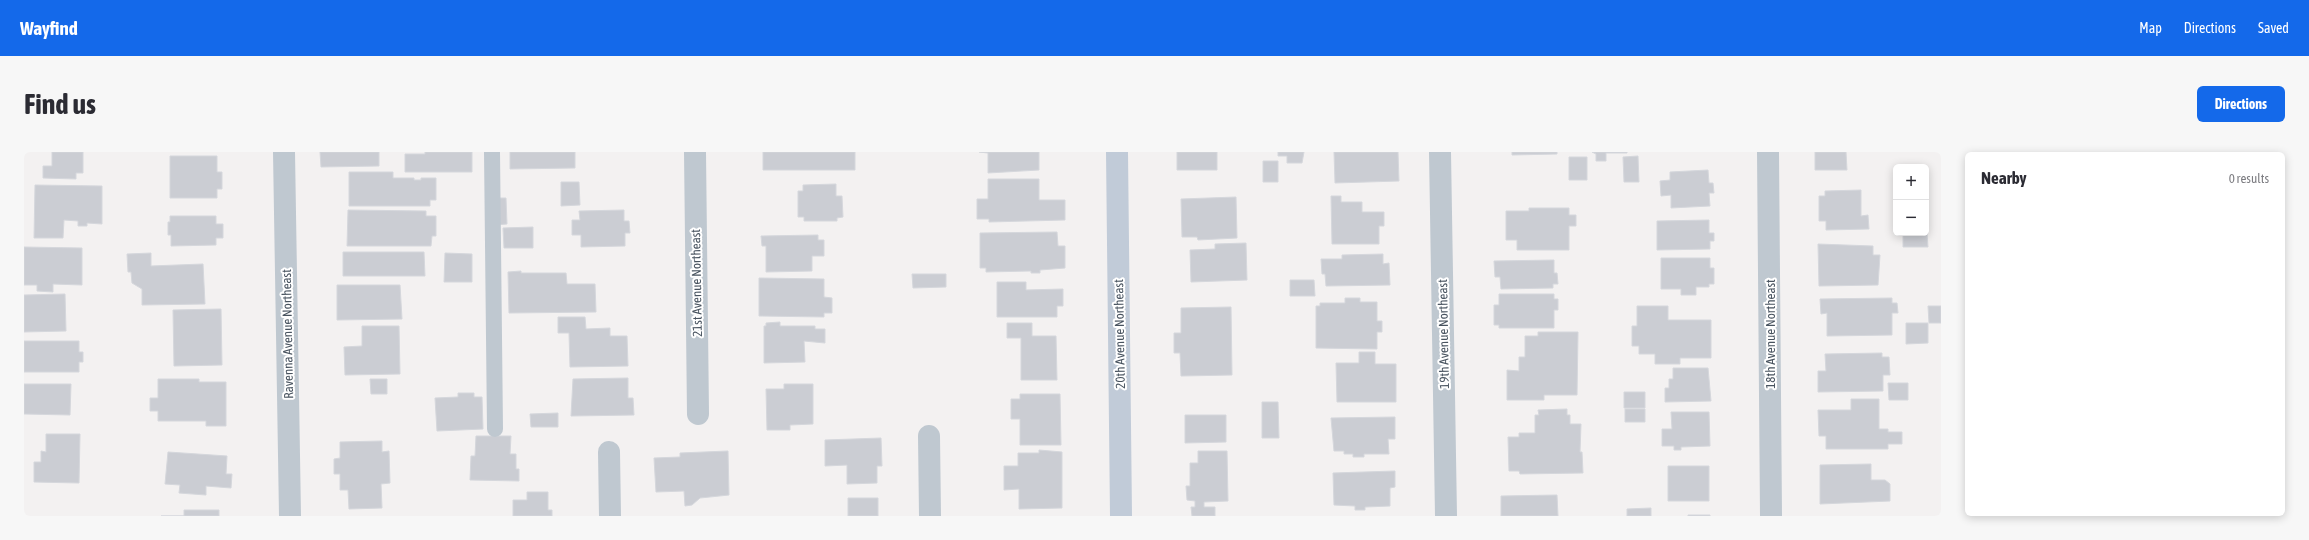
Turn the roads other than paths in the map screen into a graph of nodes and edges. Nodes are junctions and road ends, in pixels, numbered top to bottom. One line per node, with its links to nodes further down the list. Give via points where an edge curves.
1 (284, 152): 11 (street, Ravenna Avenue Northeast)
2 (492, 152): 8 (lane)
3 (695, 152): 7 (street, 21st Avenue Northeast)
4 (1117, 152): 14 (street, 20th Avenue Northeast)
5 (1440, 152): 15 (street, 19th Avenue Northeast)
6 (1768, 152): 16 (street, 18th Avenue Northeast)
7 (698, 414)
8 (495, 429)
9 (929, 436): 13 (street)
10 (609, 452): 12 (street)
11 (290, 516)
12 (610, 516)
13 (930, 516)
14 (1121, 516)
15 (1446, 516)
16 (1771, 516)

